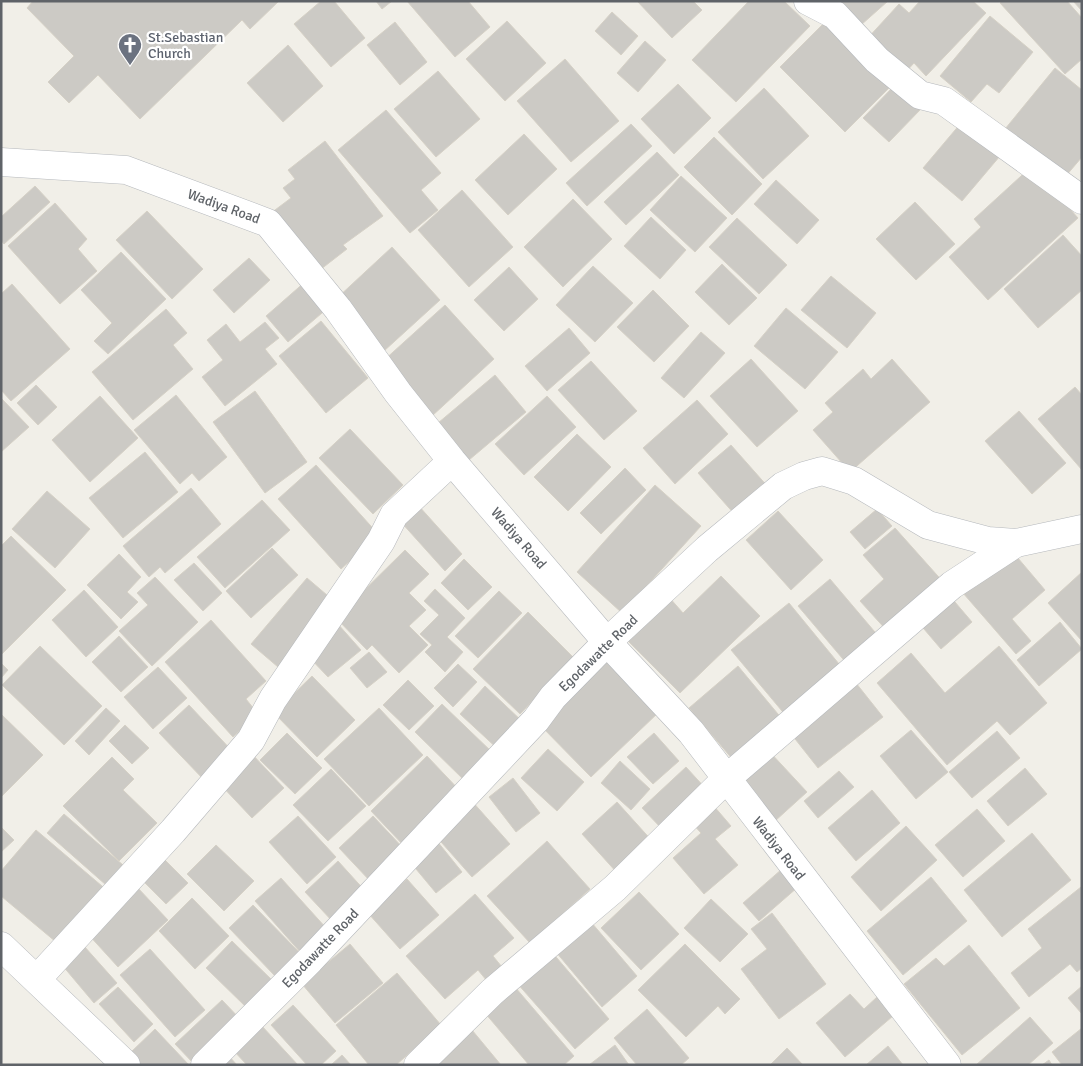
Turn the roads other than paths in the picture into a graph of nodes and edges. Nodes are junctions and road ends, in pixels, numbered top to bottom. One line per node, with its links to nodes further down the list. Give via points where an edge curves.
1 (808, 1): 3 (street, via 836,15 877,60 920,95 944,101)
2 (1, 162): 4 (street, Wadiya Road, via 126,170 268,223 338,309)
3 (1082, 200)
4 (452, 461): 7 (street, Wadiya Road); 10 (street, via 394,515 382,541 272,699 251,740 173,831)
5 (1082, 529): 6 (street, Egodawatte Road)
6 (1016, 543): 7 (street, Egodawatte Road, via 988,542 928,525 854,481 822,471 783,486 707,549); 8 (street, via 952,585)
7 (607, 642): 8 (street, Wadiya Road, via 692,732); 12 (street, Egodawatte Road, via 310,960)
8 (726, 779): 13 (street, via 616,888 492,992); 14 (street, Wadiya Road)
9 (1, 946): 10 (street)
10 (37, 979): 11 (street)
11 (126, 1065)
12 (205, 1065)
13 (418, 1065)
14 (948, 1065)

